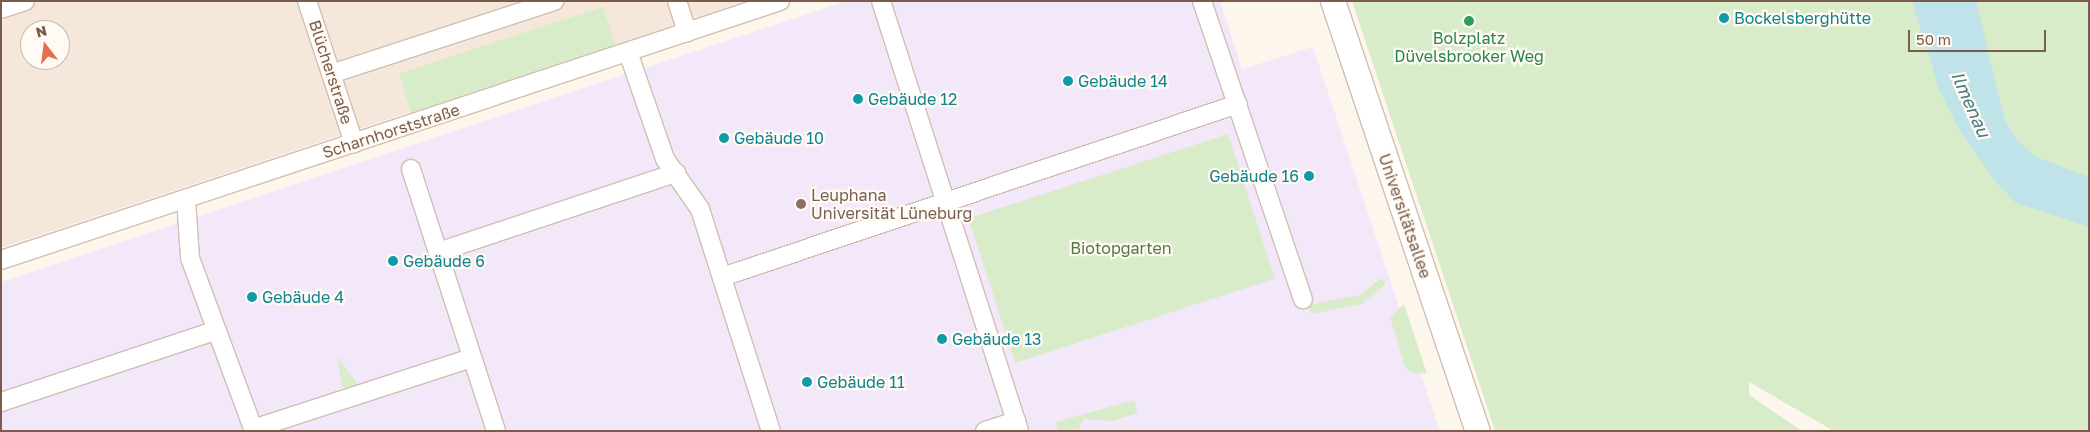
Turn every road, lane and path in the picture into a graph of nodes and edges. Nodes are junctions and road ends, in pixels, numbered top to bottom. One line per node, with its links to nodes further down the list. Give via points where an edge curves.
1 (25, 1): 9 (street)
2 (307, 1): 12 (street, Blücherstraße)
3 (554, 1): 12 (street)
4 (677, 1): 10 (street)
5 (780, 1): 10 (street, Scharnhorststraße)
6 (881, 1): 18 (street)
7 (1202, 1): 13 (street)
8 (1333, 1): 31 (main road, Universitätsallee)
9 (1, 9)
10 (687, 32): 11 (street, Scharnhorststraße)
11 (628, 52): 14 (street, Scharnhorststraße); 16 (street, via 665,159)
12 (331, 74): 14 (street, Blücherstraße)
13 (1238, 104): 18 (street); 22 (street)
14 (354, 143): 17 (street, Scharnhorststraße)
15 (411, 169): 19 (street)
16 (676, 173): 19 (street); 21 (street, via 700,209)
17 (186, 199): 20 (street, Scharnhorststraße); 23 (street, via 190,258)
18 (946, 202): 21 (street); 26 (street)
19 (438, 252): 24 (street)
20 (1, 260)
21 (722, 277): 29 (street)
22 (1303, 299)
23 (215, 331): 25 (street); 27 (street)
24 (472, 358): 27 (street); 28 (street)
25 (1, 402)
26 (1018, 426): 30 (street)
27 (254, 430)
28 (496, 431)
29 (771, 431)
30 (985, 431)
31 (1478, 431)

